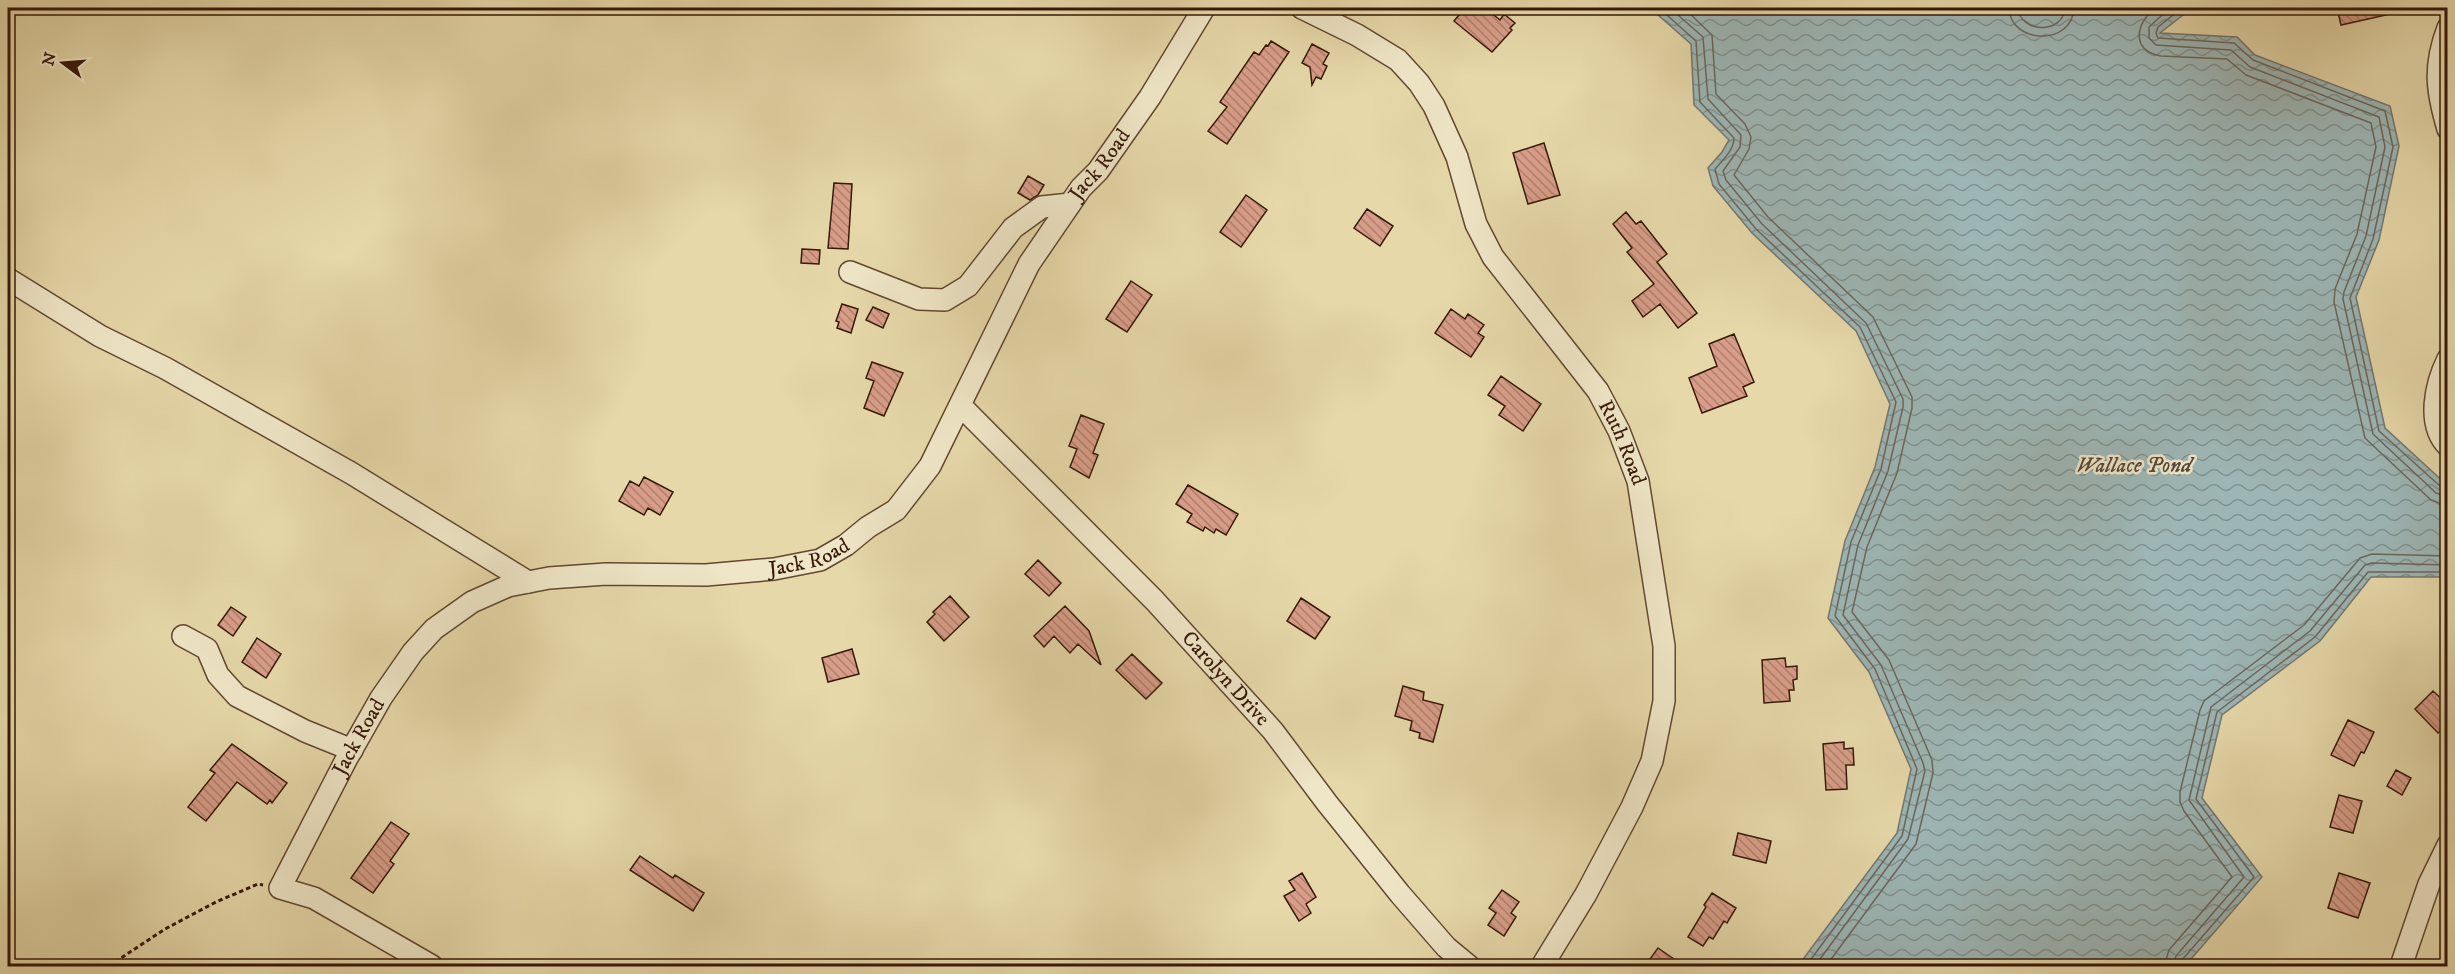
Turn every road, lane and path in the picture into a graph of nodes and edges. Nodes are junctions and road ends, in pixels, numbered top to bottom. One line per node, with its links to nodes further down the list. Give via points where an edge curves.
1 (1204, 8): 5 (street, Jack Road, via 1150,97)
2 (1302, 8): 19 (street, Ruth Road, via 1398,60 1419,83 1457,157 1476,224 1494,257 1598,391 1638,481 1664,646 1664,701 1653,761 1586,894)
3 (2448, 28): 4 (street, via 2438,66 2438,93)
4 (2448, 129)
5 (1070, 204): 6 (street, via 1042,207 1013,228 968,286 945,300 919,299); 9 (street, Jack Road, via 1029,264)
6 (850, 272)
7 (8, 279): 11 (street, via 100,336 165,368 351,473)
8 (2448, 359): 10 (street, via 2440,374 2436,398 2436,423)
9 (961, 406): 11 (street, Jack Road, via 930,466 896,510 820,560 706,575 606,574); 18 (street, Carolyn Drive, via 1155,601 1273,730 1400,894 1446,947)
10 (2448, 446)
11 (528, 582): 13 (street, Jack Road, via 472,602 434,628 381,698)
12 (183, 636): 13 (street, via 207,649 218,675 237,696)
13 (352, 750): 15 (street, Jack Road)
14 (2448, 845): 20 (street, via 2429,884)
15 (280, 888): 16 (path, via 258,884 216,902 165,929); 17 (street, via 314,898)
16 (109, 966)
17 (432, 966)
18 (1469, 966)
19 (1542, 966)
20 (2401, 966)

